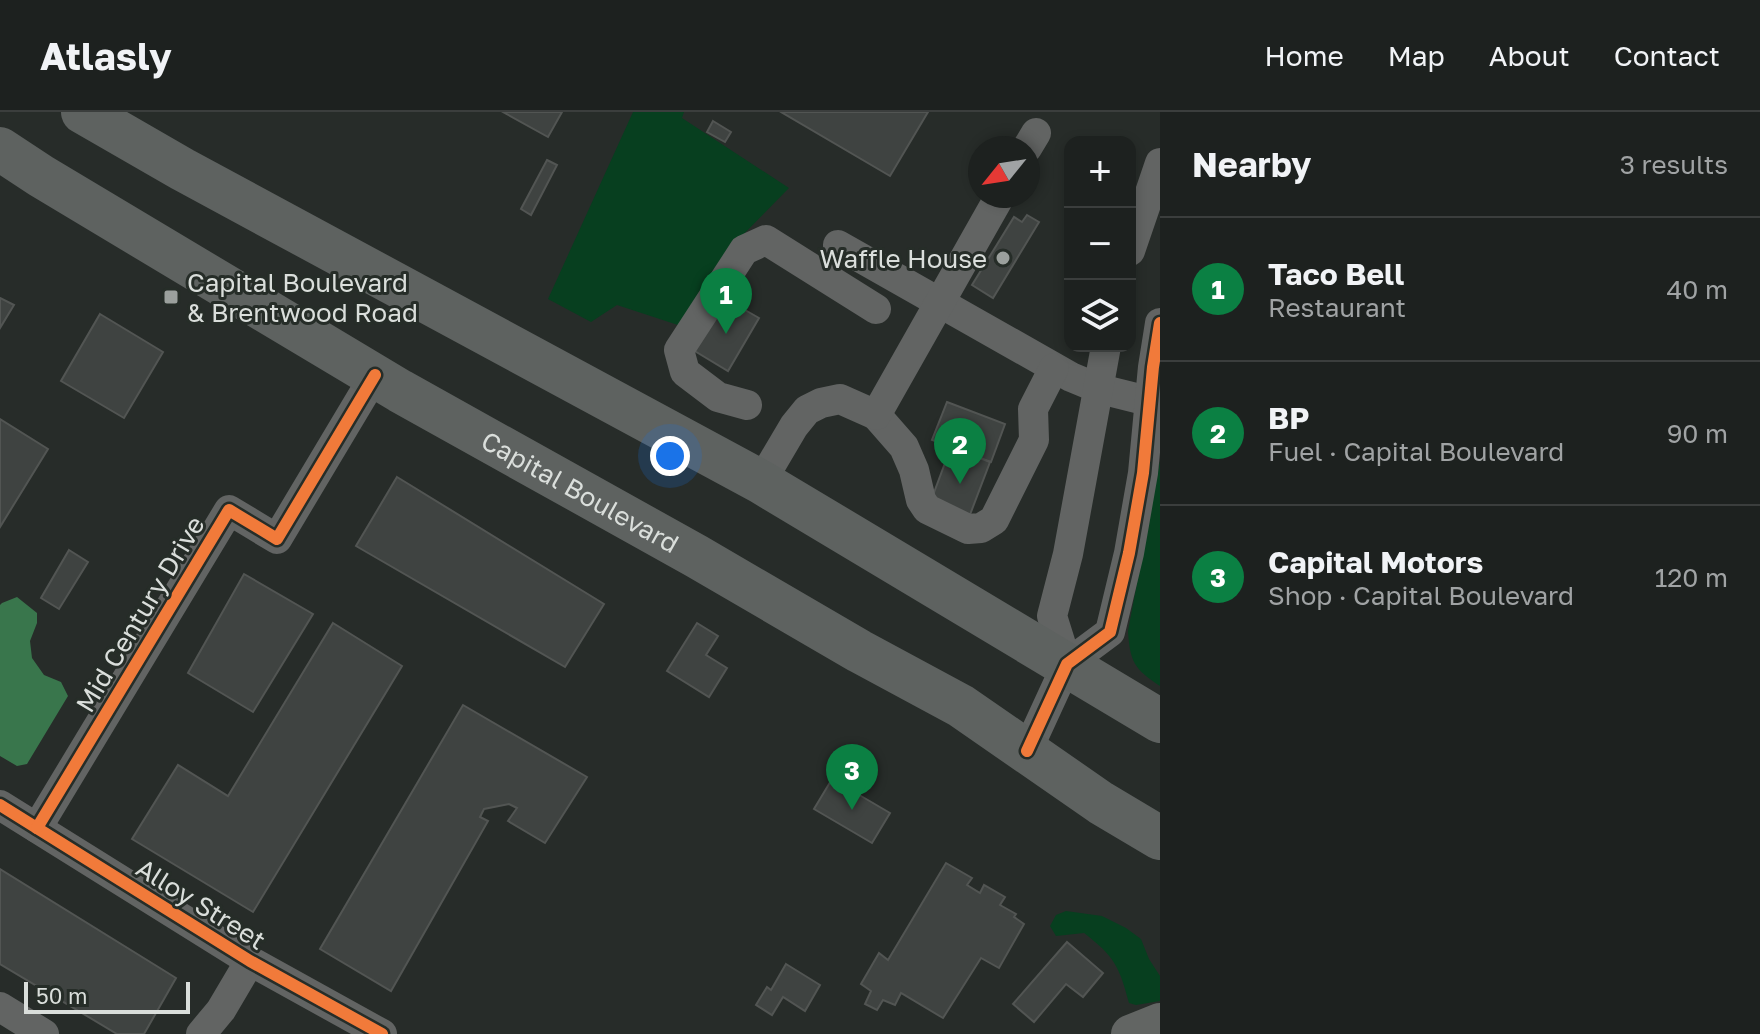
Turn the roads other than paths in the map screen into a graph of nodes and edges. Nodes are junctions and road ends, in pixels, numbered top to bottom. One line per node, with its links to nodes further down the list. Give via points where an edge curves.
1 (83, 112): 17 (highway)
2 (0, 149): 12 (highway, Capital Boulevard)
3 (1160, 163): 5 (street)
4 (993, 208): 7 (street)
5 (1136, 233)
6 (838, 245): 7 (street)
7 (940, 304): 11 (street); 16 (street)
8 (876, 309): 15 (street, via 766,240 744,250 679,350 685,372 718,397)
9 (1160, 323): 14 (street, via 1153,367)
10 (1105, 352): 13 (street)
11 (1054, 368): 13 (street); 16 (street, via 1033,409 1034,440 994,520 981,528 968,529 927,509 904,447)
12 (375, 375): 20 (highway, Capital Boulevard, via 961,706); 22 (street, Mid Century Drive, via 277,539 229,510)
13 (1100, 389): 14 (street); 18 (street, via 1052,616)
14 (1155, 402): 18 (street, via 1110,632)
15 (747, 405)
16 (876, 415): 17 (street, via 840,399 807,410)
17 (761, 482): 18 (highway)
18 (1067, 664): 19 (highway); 20 (street)
19 (1160, 721)
20 (1027, 751): 23 (highway, Capital Boulevard)
21 (0, 805): 22 (street, Alloy Street)
22 (37, 828): 24 (street, Alloy Street)
23 (1160, 838)
24 (250, 961): 28 (street); 29 (street, Alloy Street)
25 (0, 1007): 27 (street)
26 (1160, 1022): 30 (main road)
27 (44, 1034)
28 (201, 1034)
29 (382, 1034)
30 (1130, 1034)

